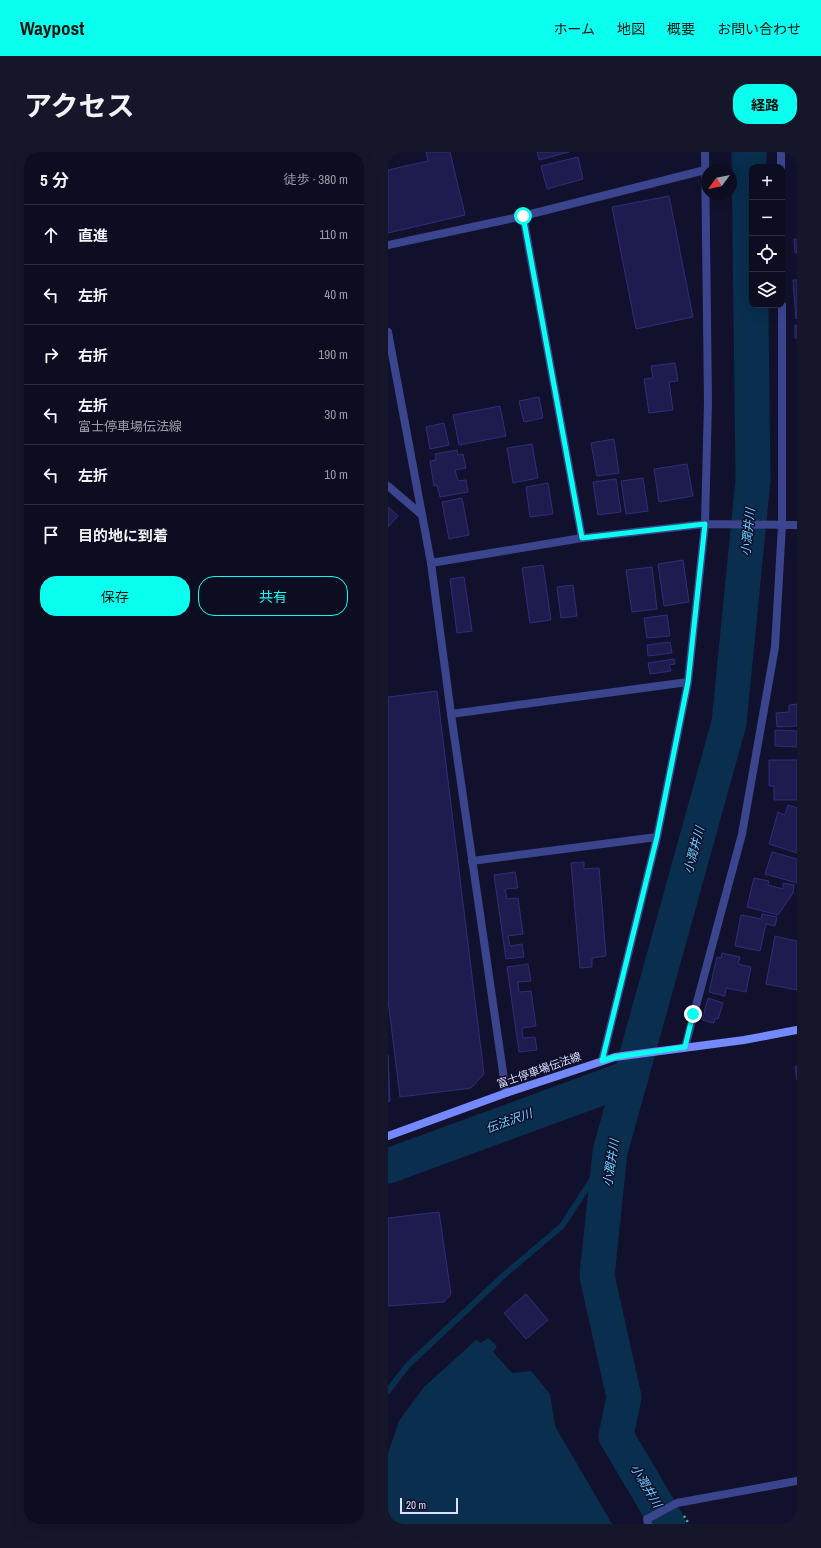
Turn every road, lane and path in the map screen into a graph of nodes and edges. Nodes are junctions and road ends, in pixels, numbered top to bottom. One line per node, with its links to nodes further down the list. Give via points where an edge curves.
1 (705, 152): 3 (street)
2 (781, 152): 4 (street)
3 (705, 164)
4 (781, 164)
5 (701, 171): 7 (street)
6 (705, 200): 13 (street, via 708,402)
7 (523, 216): 8 (street); 16 (street)
8 (388, 245)
9 (782, 308): 14 (street)
10 (388, 332): 12 (street)
11 (388, 486): 12 (street)
12 (422, 515): 17 (street)
13 (705, 524): 14 (street); 16 (street); 18 (street)
14 (782, 525): 15 (street); 23 (street, via 774,647 742,834)
15 (797, 525)
16 (582, 538): 17 (street)
17 (431, 562): 19 (street)
18 (688, 682): 19 (street); 20 (street)
19 (451, 714): 21 (street)
20 (657, 837): 21 (street); 24 (street)
21 (472, 861): 25 (street)
22 (797, 1030): 23 (main road, 富士停車場伝法線)
23 (685, 1047): 24 (main road, 富士停車場伝法線)
24 (602, 1061): 25 (main road, 富士停車場伝法線)
25 (506, 1093): 26 (main road, 富士停車場伝法線)
26 (388, 1136)
27 (797, 1481): 28 (street, via 677,1503)
28 (648, 1521)

